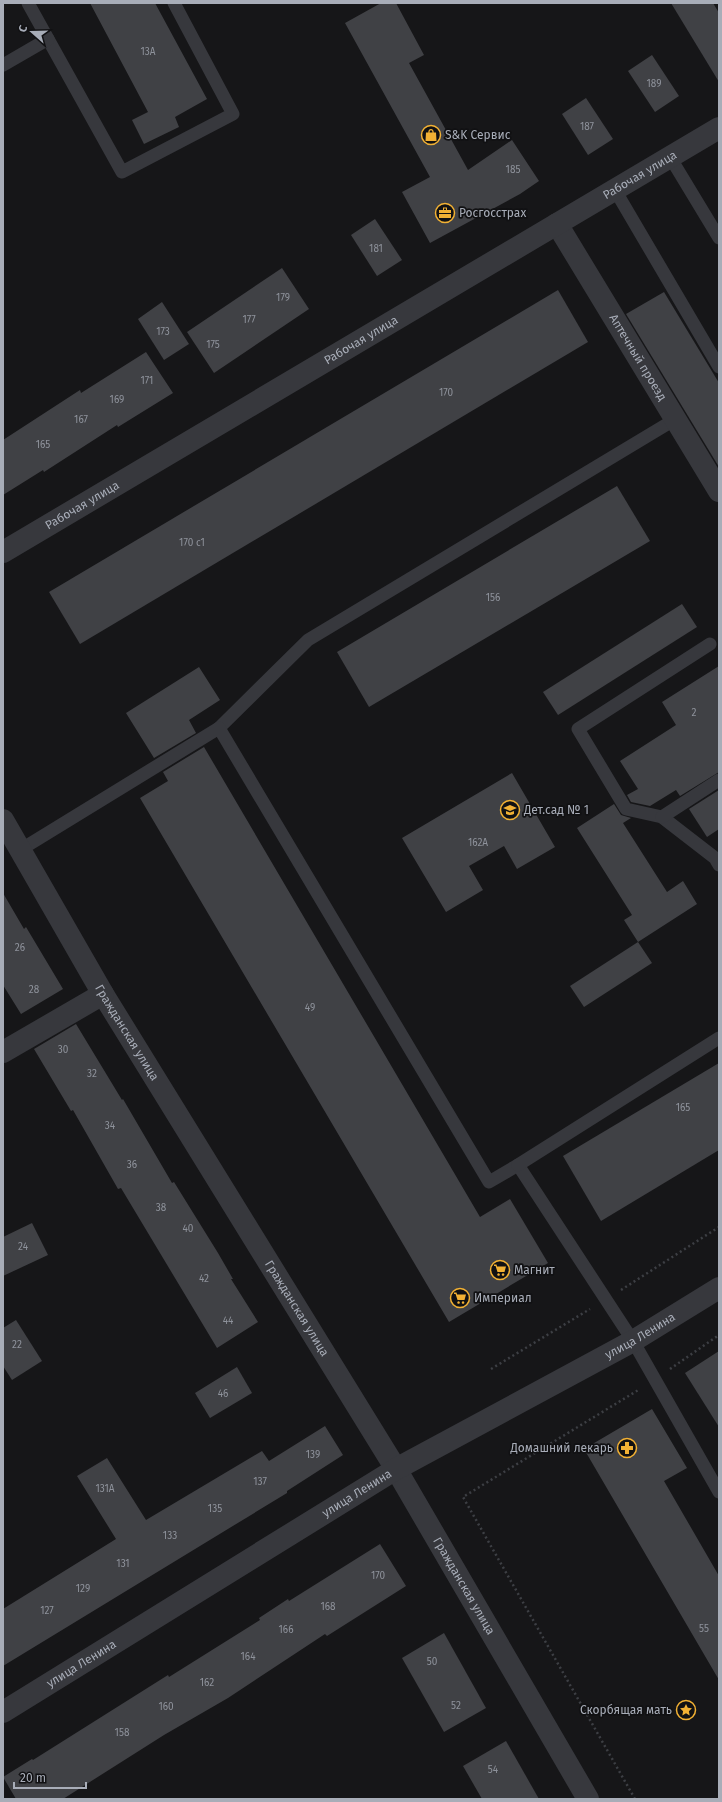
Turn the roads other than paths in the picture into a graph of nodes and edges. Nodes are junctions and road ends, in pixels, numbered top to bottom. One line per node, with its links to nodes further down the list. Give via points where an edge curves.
1 (28, 3): 3 (lane)
2 (174, 3): 3 (lane, via 233,114 122,172)
3 (48, 39): 4 (lane)
4 (3, 65)
5 (719, 128): 6 (street, Рабочая улица)
6 (670, 157): 7 (street, Рабочая улица); 9 (lane)
7 (615, 190): 8 (street, Рабочая улица); 10 (lane)
8 (557, 224): 11 (street, Аптечный проезд); 13 (street, Рабочая улица)
9 (719, 238)
10 (719, 367)
11 (674, 420): 12 (street, Аптечный проезд); 15 (lane, via 308,640)
12 (719, 491)
13 (3, 552)
14 (710, 644): 17 (lane, via 578,729 626,809)
15 (220, 728): 19 (lane); 24 (lane, via 489,1182)
16 (719, 780): 17 (lane)
17 (662, 817): 20 (lane, via 715,858)
18 (3, 820): 19 (street, Гражданская улица)
19 (20, 850): 21 (street, Гражданская улица)
20 (719, 864)
21 (102, 994): 23 (street); 27 (street, Гражданская улица)
22 (719, 1038): 24 (lane)
23 (3, 1052)
24 (518, 1166): 26 (lane)
25 (719, 1288): 26 (street, улица Ленина)
26 (633, 1341): 27 (street, улица Ленина); 28 (lane)
27 (396, 1469): 29 (street, улица Ленина); 30 (street, Гражданская улица)
28 (719, 1492)
29 (3, 1712)
30 (588, 1799)

